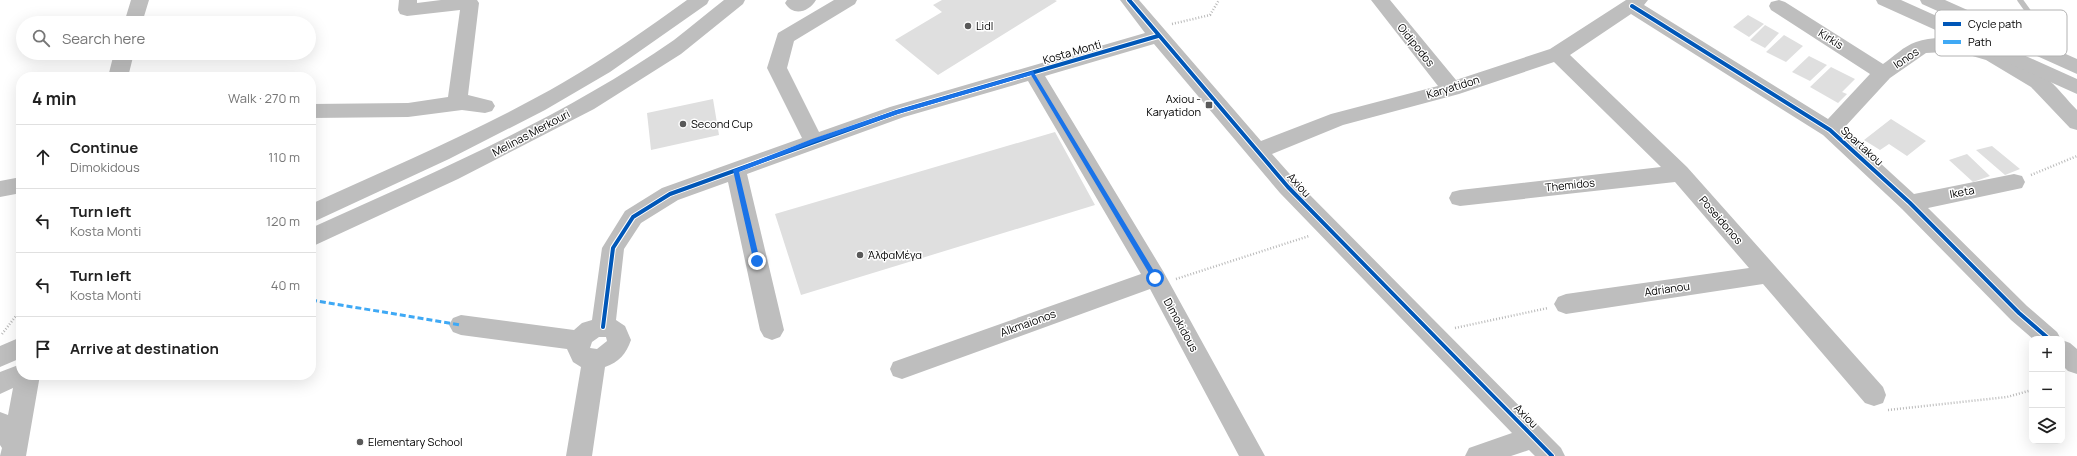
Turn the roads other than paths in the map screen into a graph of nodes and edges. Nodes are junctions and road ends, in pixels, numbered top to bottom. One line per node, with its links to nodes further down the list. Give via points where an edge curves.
1 (140, 0): 13 (street)
2 (408, 0): 28 (street, via 407,10 470,3)
3 (700, 0): 42 (street, Melinas Merkouri, via 570,87 483,134)
4 (736, 0): 43 (street, Melinas Merkouri, via 675,49 589,102 493,153)
5 (848, 0): 33 (street, via 784,38 777,68)
6 (1129, 0): 15 (street, Axiou)
7 (1380, 0): 27 (street, Oidipodos)
8 (1885, 0): 14 (street)
9 (1929, 0): 12 (street)
10 (1635, 3): 17 (street, Karyatidon); 32 (street, Spartakou)
11 (1778, 6): 25 (street, Kirkis)
12 (1951, 10)
13 (135, 16)
14 (1935, 22)
15 (1155, 32): 24 (street, Kosta Monti); 34 (street, Axiou)
16 (1935, 45): 25 (street, Ionos, via 1921,47)
17 (1557, 54): 27 (street, Karyatidon); 36 (street, Poseidonos)
18 (1996, 56): 31 (street, Ionos, via 2038,82)
19 (2010, 56): 26 (street)
20 (2053, 56): 22 (street)
21 (122, 60): 23 (street)
22 (2077, 67)
23 (119, 72)
24 (1033, 73): 33 (street, Kosta Monti, via 897,112); 45 (street, Dimokidous)
25 (1884, 73): 32 (street, Ionos)
26 (2077, 86)
27 (1452, 89): 34 (street, Karyatidon, via 1338,119)
28 (457, 102): 29 (street, via 475,102); 30 (street, via 422,109)
29 (485, 106)
30 (316, 111)
31 (2077, 123)
32 (1830, 130): 41 (street, Spartakou)
33 (814, 141): 35 (street, Kosta Monti)
34 (1257, 150): 61 (street, Axiou, via 1328,230)
35 (736, 171): 48 (street); 51 (street, Kosta Monti, via 670,194 633,217 613,248 603,327 616,332 618,342 607,356)
36 (1680, 173): 40 (street, Themidos); 44 (street, Poseidonos)
37 (2014, 182): 41 (street, Iketa)
38 (16, 186): 39 (street)
39 (0, 189)
40 (1460, 198)
41 (1910, 203): 49 (street, Spartakou, via 2019,313)
42 (316, 212)
43 (316, 236)
44 (1769, 274): 46 (street, Adrianou); 59 (street, Poseidonos)
45 (1157, 281): 55 (street, Alkmaionos); 64 (street, Dimokidous)
46 (1566, 304)
47 (461, 325): 51 (street)
48 (772, 330)
49 (2046, 336)
50 (16, 349): 53 (street)
51 (587, 350): 63 (street)
52 (2065, 353): 54 (street)
53 (0, 357)
54 (2077, 364)
55 (902, 368)
56 (16, 376): 58 (street)
57 (27, 380): 62 (street)
58 (0, 383)
59 (1874, 395)
60 (0, 423): 62 (street)
61 (1533, 437): 65 (street); 66 (street, Axiou)
62 (14, 451)
63 (579, 456)
64 (1252, 456)
65 (1478, 456)
66 (1552, 456)

